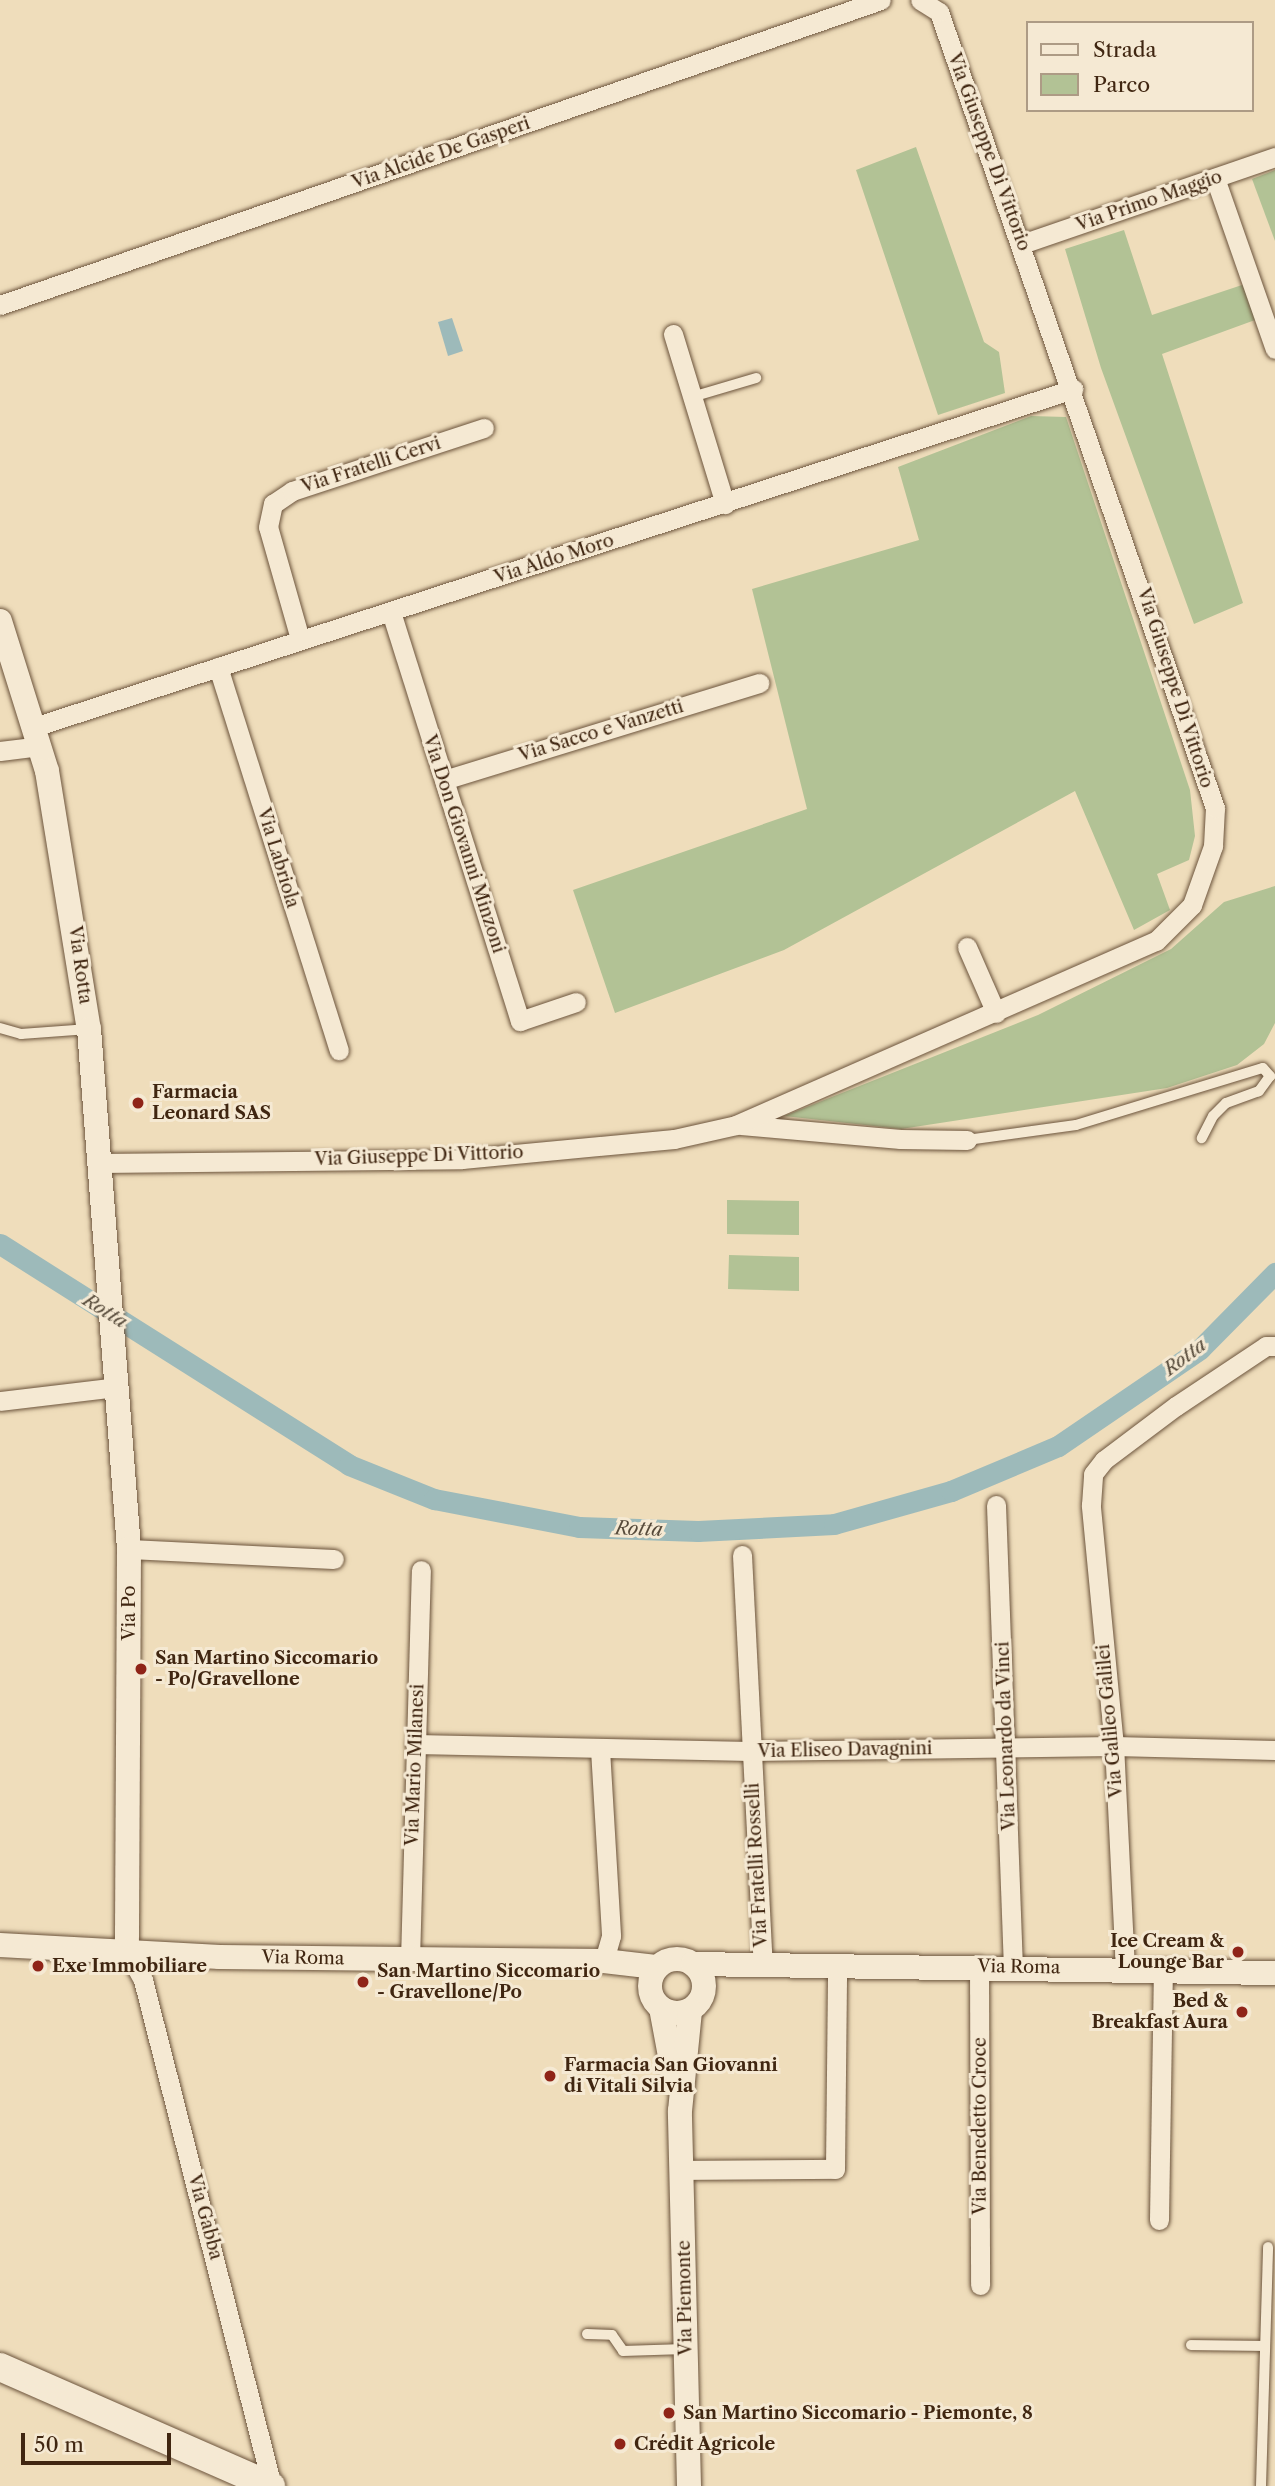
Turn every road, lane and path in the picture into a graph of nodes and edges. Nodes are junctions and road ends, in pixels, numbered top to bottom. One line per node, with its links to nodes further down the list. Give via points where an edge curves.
1 (881, 0): 6 (street, Via Alcide De Gasperi)
2 (923, 0): 5 (street, Via Giuseppe Di Vittorio, via 939,12)
3 (1275, 157): 4 (street, Via Primo Maggio)
4 (1215, 178): 5 (street, Via Primo Maggio); 8 (street)
5 (1022, 244): 10 (street, Via Giuseppe Di Vittorio)
6 (0, 305)
7 (673, 334): 11 (street)
8 (1275, 349)
9 (757, 378): 11 (lane)
10 (1073, 389): 13 (street, Via Aldo Moro); 24 (street, Via Giuseppe Di Vittorio, via 1214,808 1213,846 1192,905 1156,941)
11 (692, 397): 13 (street)
12 (484, 428): 16 (street, Via Fratelli Cervi, via 292,491 273,504 268,527)
13 (725, 504): 14 (street, Via Aldo Moro)
14 (391, 611): 16 (street, Via Aldo Moro); 21 (street, Via Don Giovanni Minzoni)
15 (0, 621): 19 (street, Via Rotta)
16 (300, 639): 17 (street, Via Aldo Moro)
17 (218, 667): 19 (street, Via Aldo Moro); 27 (street, Via Labriola)
18 (759, 682): 21 (street, Via Sacco e Vanzetti)
19 (37, 737): 20 (street, Via Aldo Moro); 26 (street, Via Rotta, via 60,835)
20 (0, 751)
21 (444, 780): 23 (street, Via Don Giovanni Minzoni, via 520,1021)
22 (967, 947): 24 (street)
23 (576, 1002)
24 (996, 1013): 28 (street, Via Giuseppe Di Vittorio)
25 (0, 1028): 26 (lane, via 21,1034)
26 (89, 1028): 31 (street, Via Rotta)
27 (339, 1049)
28 (736, 1125): 30 (street, Via Giuseppe Di Vittorio); 31 (street, Via Giuseppe Di Vittorio, via 674,1139 462,1158)
29 (1202, 1138): 30 (lane, via 1226,1103 1259,1091 1270,1076 1263,1068 1076,1125)
30 (967, 1140)
31 (100, 1163): 32 (street, Via Rotta)
32 (111, 1318): 34 (street, Via Po)
33 (1275, 1346): 42 (street, Via Galileo Galilei, via 1266,1346 1175,1406 1104,1460 1093,1474 1091,1505)
34 (117, 1387): 35 (street); 37 (street, Via Po)
35 (0, 1401)
36 (996, 1505): 43 (street, Via Leonardo da Vinci)
37 (129, 1549): 39 (street); 48 (street, Via Po)
38 (742, 1555): 46 (street, Via Fratelli Rosselli)
39 (334, 1559)
40 (421, 1570): 41 (street, Via Mario Milanesi)
41 (415, 1744): 44 (street, Via Eliseo Davagnini); 49 (street, Via Mario Milanesi)
42 (1114, 1746): 43 (street, Via Eliseo Davagnini); 45 (street, Via Eliseo Davagnini); 57 (street, Via Galileo Galilei)
43 (1007, 1748): 46 (street, Via Eliseo Davagnini); 56 (street, Via Leonardo da Vinci)
44 (600, 1749): 46 (street, Via Eliseo Davagnini); 50 (street, via 611,1936)
45 (1275, 1750)
46 (750, 1751): 53 (street, Via Fratelli Rosselli)
47 (0, 1945): 48 (street, Via Roma)
48 (127, 1951): 49 (street, Via Roma); 72 (street, Via Gabba, via 143,1980)
49 (410, 1960): 50 (street, Via Roma)
50 (604, 1961): 55 (street, Via Roma); 61 (street)
51 (693, 1964): 53 (street, Via Roma); 55 (street, via 678,1958); 60 (street, via 703,1978)
52 (837, 1964): 53 (street, Via Roma); 54 (street, Via Roma); 63 (street, via 835,2169)
53 (763, 1965): 60 (street, Via Roma)
54 (979, 1966): 56 (street, Via Roma); 66 (street, Via Benedetto Croce)
55 (656, 1967): 61 (street, via 649,1984)
56 (1013, 1967): 57 (street, Via Roma)
57 (1125, 1969): 58 (street, Via Roma)
58 (1163, 1969): 59 (street, Via Roma); 64 (street)
59 (1275, 1973)
60 (696, 2003): 61 (street, via 675,2013); 62 (street, Via Piemonte)
61 (658, 2005): 62 (street, Via Piemonte)
62 (680, 2111): 63 (street, Via Piemonte)
63 (682, 2170): 70 (street, Via Piemonte)
64 (1159, 2220)
65 (1268, 2247): 69 (lane)
66 (980, 2285)
67 (587, 2334): 70 (lane, via 612,2335 622,2351)
68 (1191, 2345): 69 (lane)
69 (1263, 2346): 74 (lane)
70 (685, 2349): 73 (street, Via Piemonte)
71 (0, 2367): 72 (main road)
72 (272, 2486)
73 (689, 2486)
74 (1261, 2486)

